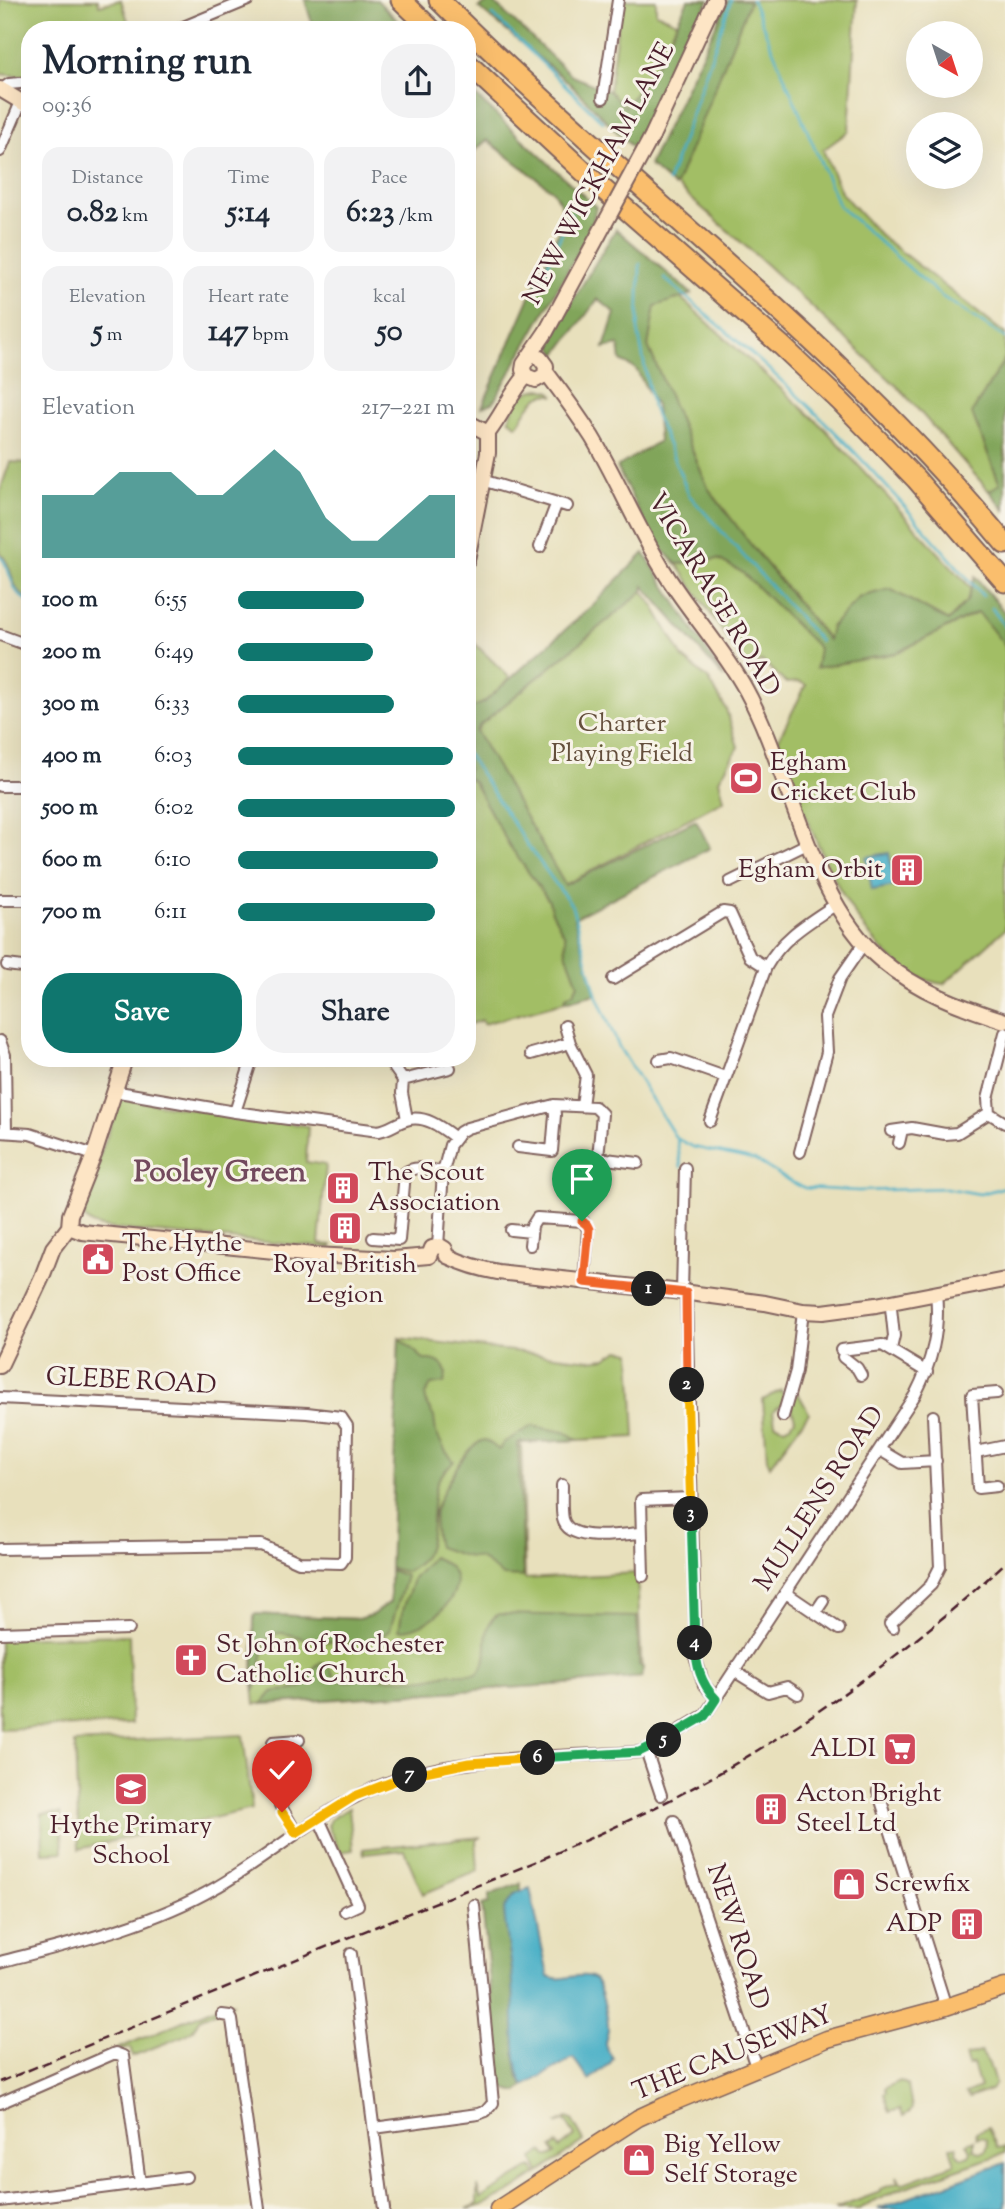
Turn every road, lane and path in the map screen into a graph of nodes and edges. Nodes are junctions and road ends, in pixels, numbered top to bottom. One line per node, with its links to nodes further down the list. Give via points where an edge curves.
1 (248, 0): 6 (street)
2 (401, 0): 7 (highway)
3 (439, 0): 8 (highway)
4 (618, 0): 13 (street)
5 (715, 0): 17 (main road, NEW WICKHAM LANE, bridge, via 652,136 545,332)
6 (198, 21)
7 (423, 21)
8 (462, 21)
9 (476, 34): 22 (highway, via 864,389)
10 (476, 71): 24 (highway, via 841,402 916,479)
11 (21, 83): 12 (street)
12 (1, 90): 14 (main road)
13 (603, 97)
14 (21, 102)
15 (21, 114): 16 (street)
16 (0, 151)
17 (536, 369): 19 (main road, via 518,385); 29 (main road, VICARAGE ROAD, via 591,435 662,568 746,691)
18 (476, 427): 19 (main road)
19 (488, 433): 20 (main road)
20 (482, 480): 21 (main road); 23 (street, via 561,506)
21 (476, 512)
22 (1005, 544)
23 (540, 547)
24 (1005, 582)
25 (0, 635): 26 (street)
26 (21, 643)
27 (0, 786): 28 (street)
28 (21, 786)
29 (808, 843): 30 (street); 35 (main road, VICARAGE ROAD)
30 (755, 870): 31 (street); 32 (street)
31 (760, 881)
32 (730, 883)
33 (0, 900): 34 (street)
34 (21, 900)
35 (835, 905): 36 (main road, VICARAGE ROAD); 39 (street, via 782,943)
36 (864, 943): 41 (main road, VICARAGE ROAD, via 897,973 924,989); 68 (street, via 840,978 825,1017 827,1052)
37 (7, 965): 38 (street)
38 (21, 967)
39 (766, 967): 40 (street, via 750,957 730,914 723,912); 52 (street)
40 (613, 979)
41 (1005, 1021)
42 (565, 1026): 45 (street)
43 (1005, 1033): 58 (street, via 988,1099)
44 (0, 1041): 62 (street, via 5,1055)
45 (570, 1043): 46 (street); 56 (street, via 586,1075)
46 (531, 1054)
47 (659, 1060): 52 (street, via 671,1059)
48 (122, 1067): 54 (main road)
49 (249, 1067): 57 (street)
50 (394, 1067): 53 (street)
51 (451, 1067): 53 (street)
52 (725, 1077): 59 (street)
53 (403, 1080): 60 (street)
54 (113, 1091): 57 (street); 69 (main road)
55 (554, 1105): 56 (street); 63 (street, via 467,1128); 66 (street)
56 (582, 1106): 70 (street, via 596,1107 602,1114)
57 (235, 1112): 60 (street, via 379,1131)
58 (989, 1113): 61 (street); 64 (street, via 957,1133 896,1130)
59 (709, 1114)
60 (407, 1119): 63 (street, via 433,1122)
61 (1005, 1123)
62 (3, 1132): 69 (street, via 30,1134)
63 (454, 1138): 73 (street)
64 (899, 1143)
65 (518, 1147): 66 (street)
66 (552, 1151): 67 (street)
67 (565, 1152)
68 (800, 1152)
69 (93, 1155): 75 (main road)
70 (597, 1158): 71 (street); 74 (street, via 596,1180)
71 (638, 1163)
72 (685, 1168): 85 (street)
73 (443, 1172): 79 (street, via 416,1168 405,1173); 82 (street)
74 (606, 1181)
75 (69, 1227): 82 (main road, via 314,1255 394,1259); 91 (main road, via 53,1248)
76 (512, 1230): 77 (street)
77 (531, 1232): 81 (street); 84 (street, via 542,1217 583,1221 587,1225)
78 (373, 1238): 79 (street)
79 (399, 1240): 80 (street)
80 (412, 1241)
81 (530, 1245)
82 (438, 1253): 84 (main road, via 498,1272)
83 (1005, 1280): 86 (main road)
84 (584, 1282): 85 (main road)
85 (684, 1292): 88 (main road); 103 (street)
86 (936, 1293): 88 (main road, via 843,1310); 92 (street, MULLENS ROAD, via 937,1329)
87 (891, 1308): 90 (street)
88 (803, 1311): 95 (street, via 796,1371)
89 (866, 1347): 89 (street, via 866,1354 859,1371 842,1354); 90 (street)
90 (891, 1349): 92 (street)
91 (0, 1365)
92 (927, 1372): 98 (street, MULLENS ROAD)
93 (997, 1393): 99 (street, via 972,1395)
94 (0, 1398): 105 (street, GLEBE ROAD, via 341,1417 347,1426 346,1524 343,1561 338,1564 299,1562 261,1545)
95 (783, 1416)
96 (933, 1416): 100 (street)
97 (1005, 1446): 99 (street)
98 (880, 1450): 100 (street, via 902,1463); 107 (street, MULLENS ROAD, via 836,1525)
99 (976, 1452): 102 (street, via 978,1488)
100 (936, 1461): 110 (street, via 940,1567 931,1585 890,1624)
101 (562, 1485): 104 (street, via 563,1518 575,1533)
102 (997, 1486)
103 (690, 1498): 104 (street, via 641,1500); 116 (street, via 696,1660 704,1685)
104 (642, 1533): 106 (street)
105 (0, 1549)
106 (643, 1576)
107 (786, 1593): 109 (street); 114 (street, MULLENS ROAD)
108 (823, 1601): 109 (street)
109 (815, 1613): 112 (street)
110 (893, 1628)
111 (128, 1629): 113 (street)
112 (839, 1629)
113 (0, 1633)
114 (734, 1671): 115 (street, via 768,1692 786,1682); 116 (street, MULLENS ROAD)
115 (798, 1694)
116 (716, 1699): 118 (street, MULLENS ROAD, via 705,1716)
117 (299, 1740): 123 (street, via 273,1742 280,1805)
118 (646, 1750): 120 (street); 121 (street, via 469,1763 426,1771 355,1796)
119 (878, 1791): 129 (street)
120 (661, 1795)
121 (319, 1819): 123 (street); 125 (street, via 358,1905)
122 (674, 1821): 131 (street, NEW ROAD)
123 (296, 1833): 127 (street, via 180,1907)
124 (474, 1905): 133 (street, via 493,2103 478,2114)
125 (345, 1911)
126 (351, 1954): 133 (street)
127 (0, 1962)
128 (1005, 1987): 129 (main road, THE CAUSEWAY)
129 (946, 2007): 131 (main road, THE CAUSEWAY, via 827,2039)
130 (222, 2015): 137 (street, via 232,2020)
131 (756, 2067): 139 (main road, THE CAUSEWAY, via 638,2118)
132 (0, 2103): 135 (street, via 115,2053 123,2056)
133 (374, 2128): 138 (street)
134 (186, 2177): 135 (street)
135 (140, 2183): 136 (street)
136 (0, 2202)
137 (259, 2209)
138 (384, 2209)
139 (498, 2209)

